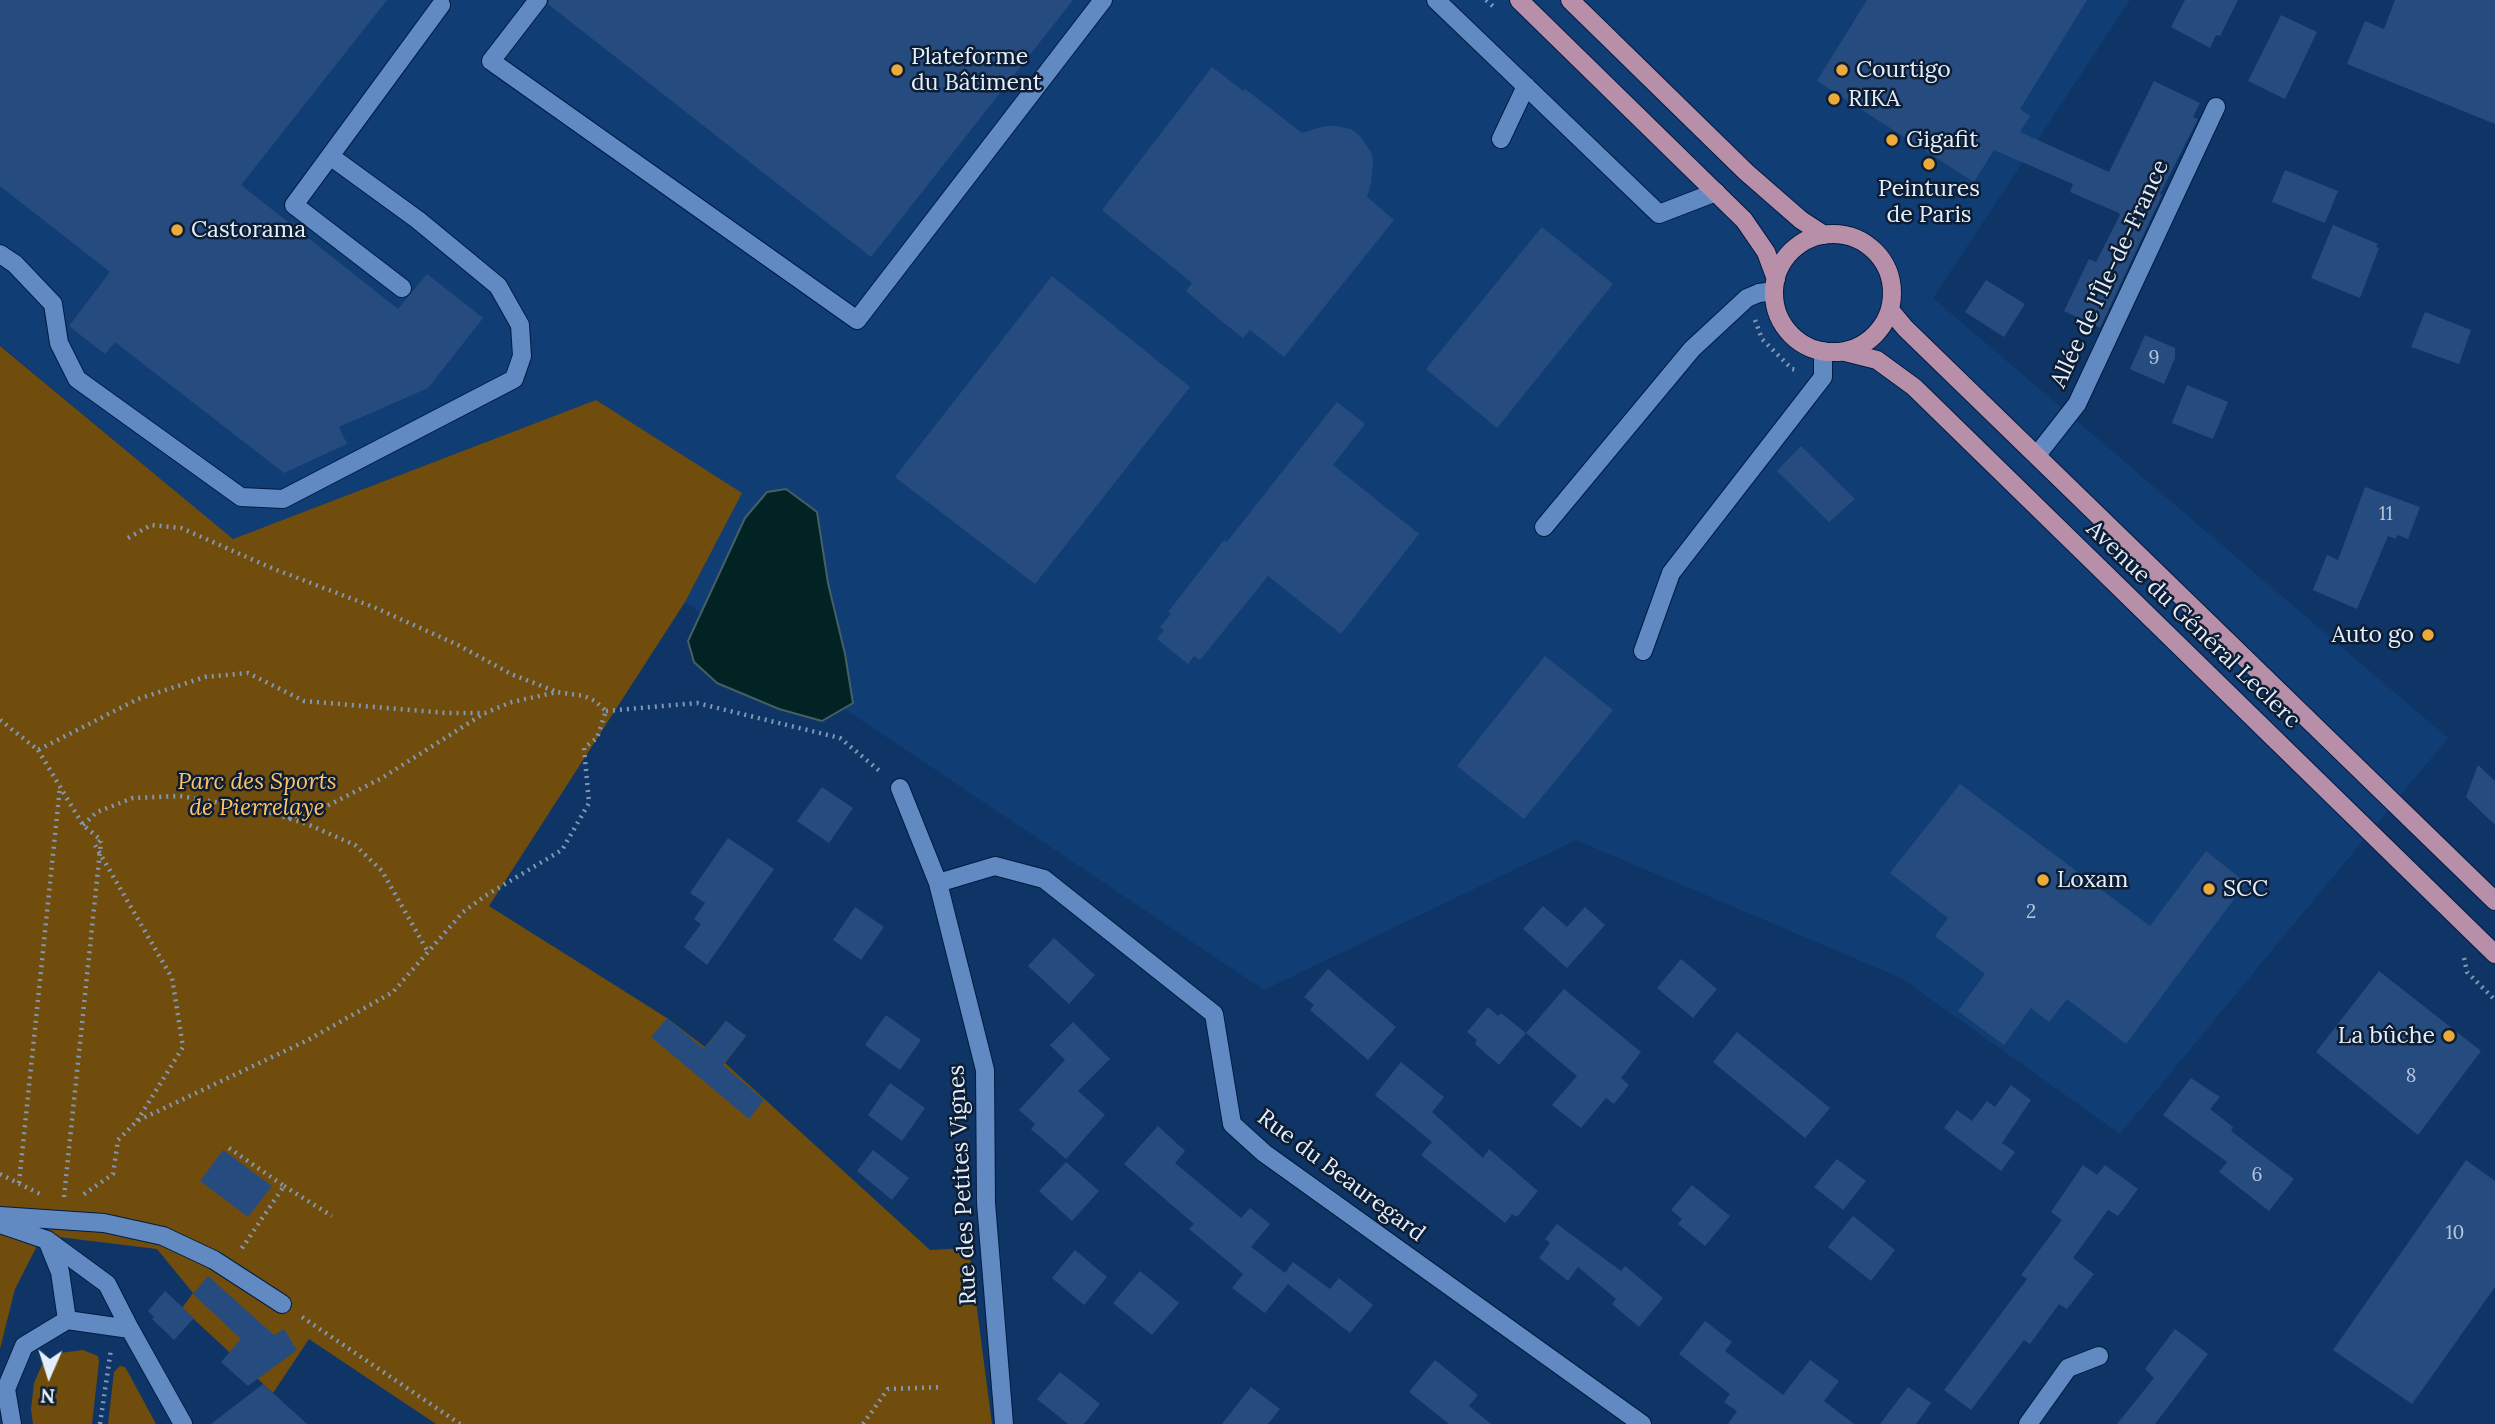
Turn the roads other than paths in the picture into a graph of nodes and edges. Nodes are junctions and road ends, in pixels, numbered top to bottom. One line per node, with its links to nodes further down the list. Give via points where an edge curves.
1 (538, 0): 2 (street, via 491,61 857,320)
2 (1103, 0)
3 (1436, 0): 7 (street)
4 (1519, 0): 11 (main road, Avenue du Général Leclerc)
5 (1570, 0): 12 (main road, via 1746,172)
6 (442, 2): 10 (street)
7 (1526, 86): 9 (street); 11 (street, via 1659,214)
8 (2216, 107): 19 (street, Allée de l'Île-de-France, via 2077,404)
9 (1501, 139)
10 (330, 156): 13 (street, via 498,286 520,325 522,356 514,379 283,499 242,497 77,379 59,343 53,304); 15 (street, via 294,205)
11 (1716, 192): 14 (main road, Avenue du Général Leclerc, via 1766,252)
12 (1824, 234): 14 (main road, via 1788,255); 16 (main road, via 1858,239 1877,253 1892,285)
13 (0, 254)
14 (1775, 285): 17 (main road, Avenue du Général Leclerc, via 1778,315 1791,336); 20 (street, via 1747,298 1692,349)
15 (402, 288)
16 (1890, 310): 18 (main road, via 1874,337); 19 (main road, Avenue du Général Leclerc)
17 (1823, 351): 18 (main road, Avenue du Général Leclerc); 21 (street, via 1823,377 1671,573)
18 (1845, 352): 25 (main road, Avenue du Général Leclerc, via 1877,360 1914,387)
19 (2037, 455): 24 (main road, Avenue du Général Leclerc)
20 (1545, 527)
21 (1643, 651)
22 (900, 788): 23 (street, Rue des Petites Vignes)
23 (938, 883): 35 (street, Rue des Petites Vignes, via 985,1070 986,1203); 36 (street, Rue du Beauregard, via 995,866 1044,879 1214,1014 1232,1124 1264,1153)
24 (2495, 901)
25 (2495, 954)
26 (0, 1216): 29 (street, via 104,1223 163,1236 214,1259)
27 (0, 1224): 28 (street)
28 (47, 1240): 30 (street, via 60,1272); 31 (street, via 107,1284)
29 (282, 1304)
30 (67, 1320): 31 (street); 33 (street, via 24,1346 6,1389)
31 (130, 1329): 34 (street)
32 (2099, 1356): 37 (street, via 2067,1368)
33 (12, 1424)
34 (183, 1424)
35 (1004, 1424)
36 (1642, 1424)
37 (2028, 1424)

